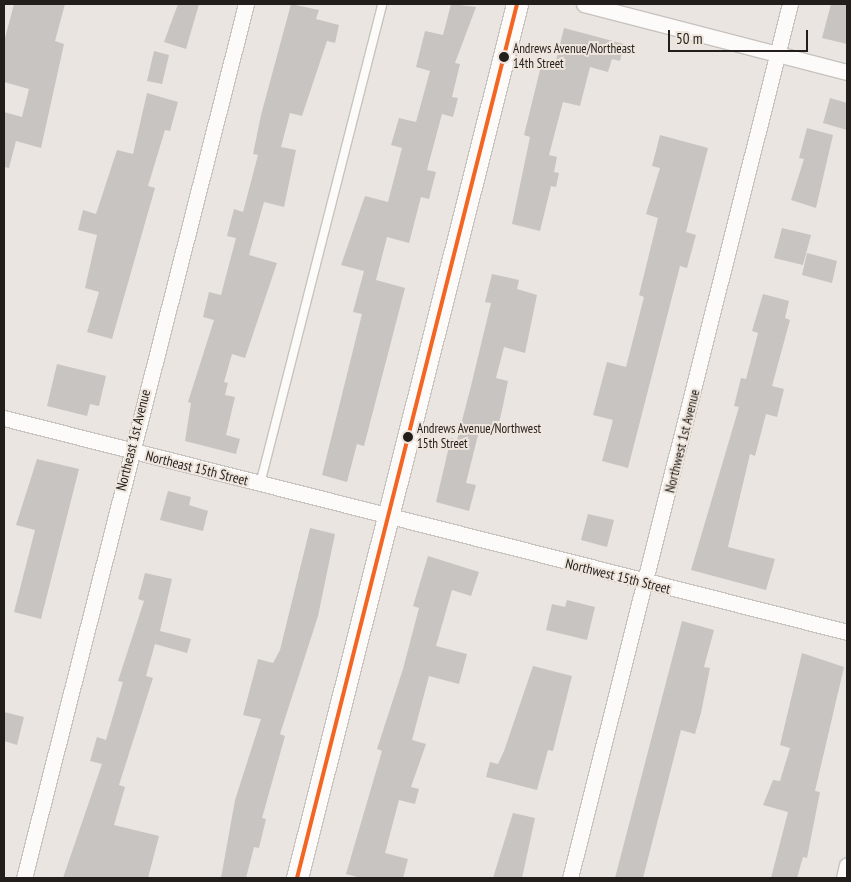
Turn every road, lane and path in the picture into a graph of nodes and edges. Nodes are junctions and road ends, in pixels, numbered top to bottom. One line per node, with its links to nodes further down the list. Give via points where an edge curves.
1 (246, 4): 9 (street, Northeast 1st Avenue)
2 (382, 4): 10 (lane)
3 (517, 4): 11 (main road)
4 (584, 4): 6 (street)
5 (790, 4): 6 (street, Northwest 1st Avenue)
6 (778, 53): 7 (street); 12 (street, Northwest 1st Avenue)
7 (847, 72)
8 (4, 418): 9 (street, Northeast 15th Street)
9 (130, 451): 10 (street, Northeast 15th Street); 15 (street, Northeast 1st Avenue)
10 (260, 484): 11 (street, Northeast 15th Street)
11 (390, 516): 12 (street, Northwest 15th Street); 16 (main road)
12 (646, 583): 13 (street, Northwest 15th Street); 17 (street, Northwest 1st Avenue)
13 (847, 632)
14 (847, 864): 18 (street)
15 (24, 878)
16 (297, 878)
17 (570, 878)
18 (844, 878)

